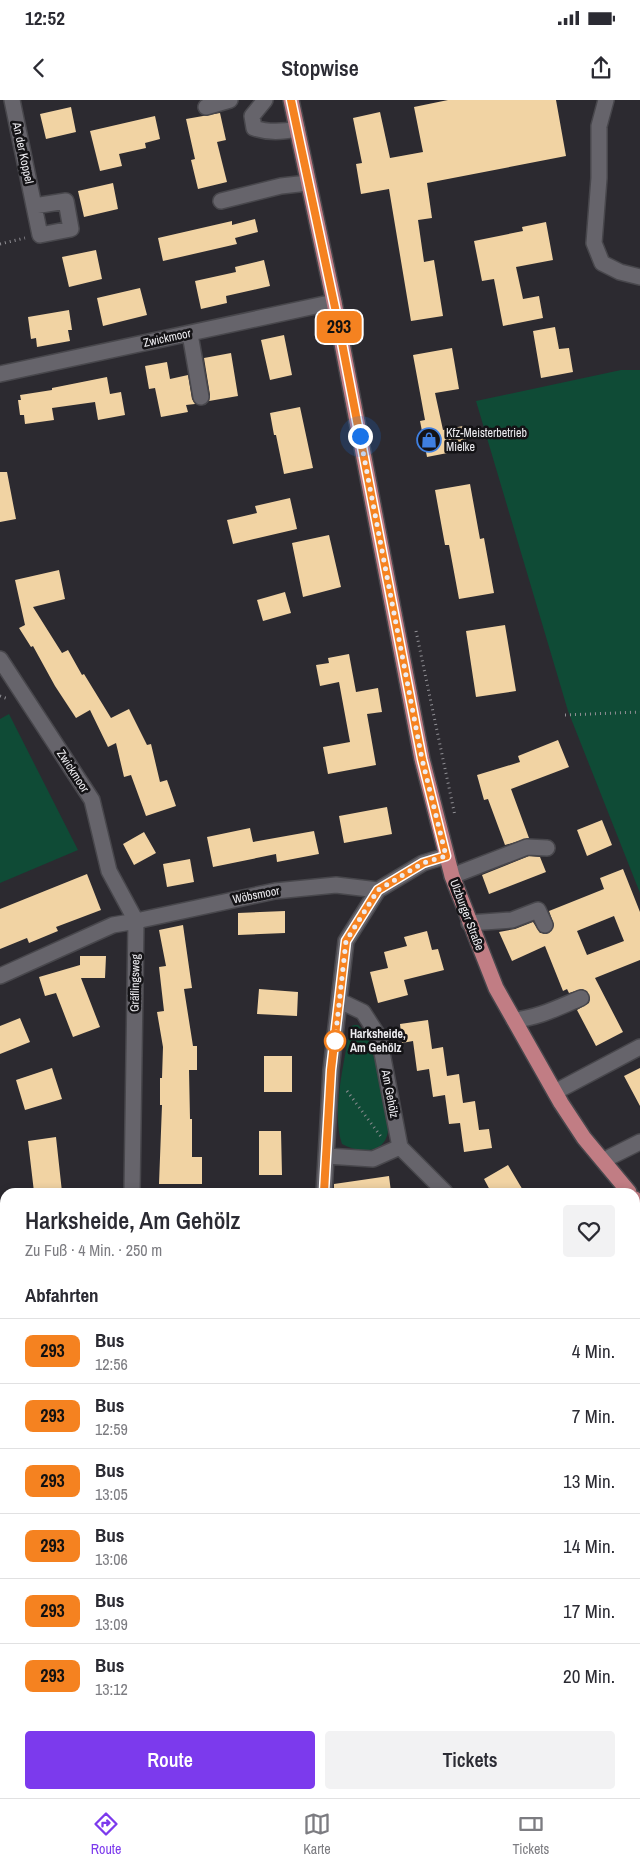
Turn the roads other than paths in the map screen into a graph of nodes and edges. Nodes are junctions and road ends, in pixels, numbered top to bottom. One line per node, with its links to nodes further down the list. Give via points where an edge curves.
1 (12, 100): 10 (street, An der Koppel)
2 (230, 100): 6 (street)
3 (265, 100): 7 (street, via 252,116 254,128 264,132)
4 (291, 100): 7 (main road, Ulzburger Straße)
5 (606, 100): 11 (street, via 599,126 594,243 602,263)
6 (206, 107)
7 (297, 129): 8 (main road, Ulzburger Straße)
8 (308, 183): 9 (street, via 281,186); 12 (main road, Ulzburger Straße)
9 (221, 201)
10 (34, 206): 10 (street, An der Koppel, via 40,235 71,230 66,201)
11 (640, 277)
12 (334, 302): 13 (street, Zwickmoor); 18 (main road, Ulzburger Straße, via 422,759)
13 (190, 334): 14 (street, Zwickmoor); 15 (street)
14 (0, 374)
15 (201, 397)
16 (0, 659): 21 (street, Zwickmoor, via 92,800 109,871)
17 (547, 848): 19 (street, via 527,847)
18 (446, 856): 19 (main road, Ulzburger Straße); 20 (street, via 423,863)
19 (452, 876): 22 (main road, Ulzburger Straße)
20 (378, 890): 21 (street, Wöbsmoor, via 336,885 275,891); 26 (street, via 346,941)
21 (136, 921): 24 (street, via 113,926); 34 (street, Gräflingsweg)
22 (469, 923): 23 (street, via 512,920 538,910); 27 (main road, Ulzburger Straße, via 496,988)
23 (544, 925)
24 (0, 976)
25 (581, 998): 27 (street, via 548,1012)
26 (340, 1001): 31 (street, Am Gehölz, via 363,1012 379,1038); 32 (street, via 331,1070)
27 (514, 1020): 29 (main road, Ulzburger Straße)
28 (640, 1048): 29 (street)
29 (555, 1092): 33 (main road, Ulzburger Straße, via 584,1138)
30 (640, 1142): 33 (street)
31 (396, 1149): 32 (street, via 373,1159); 36 (street)
32 (326, 1156): 35 (street)
33 (604, 1162): 37 (main road, Ulzburger Straße)
34 (132, 1188)
35 (324, 1188)
36 (440, 1188)
37 (626, 1188)

